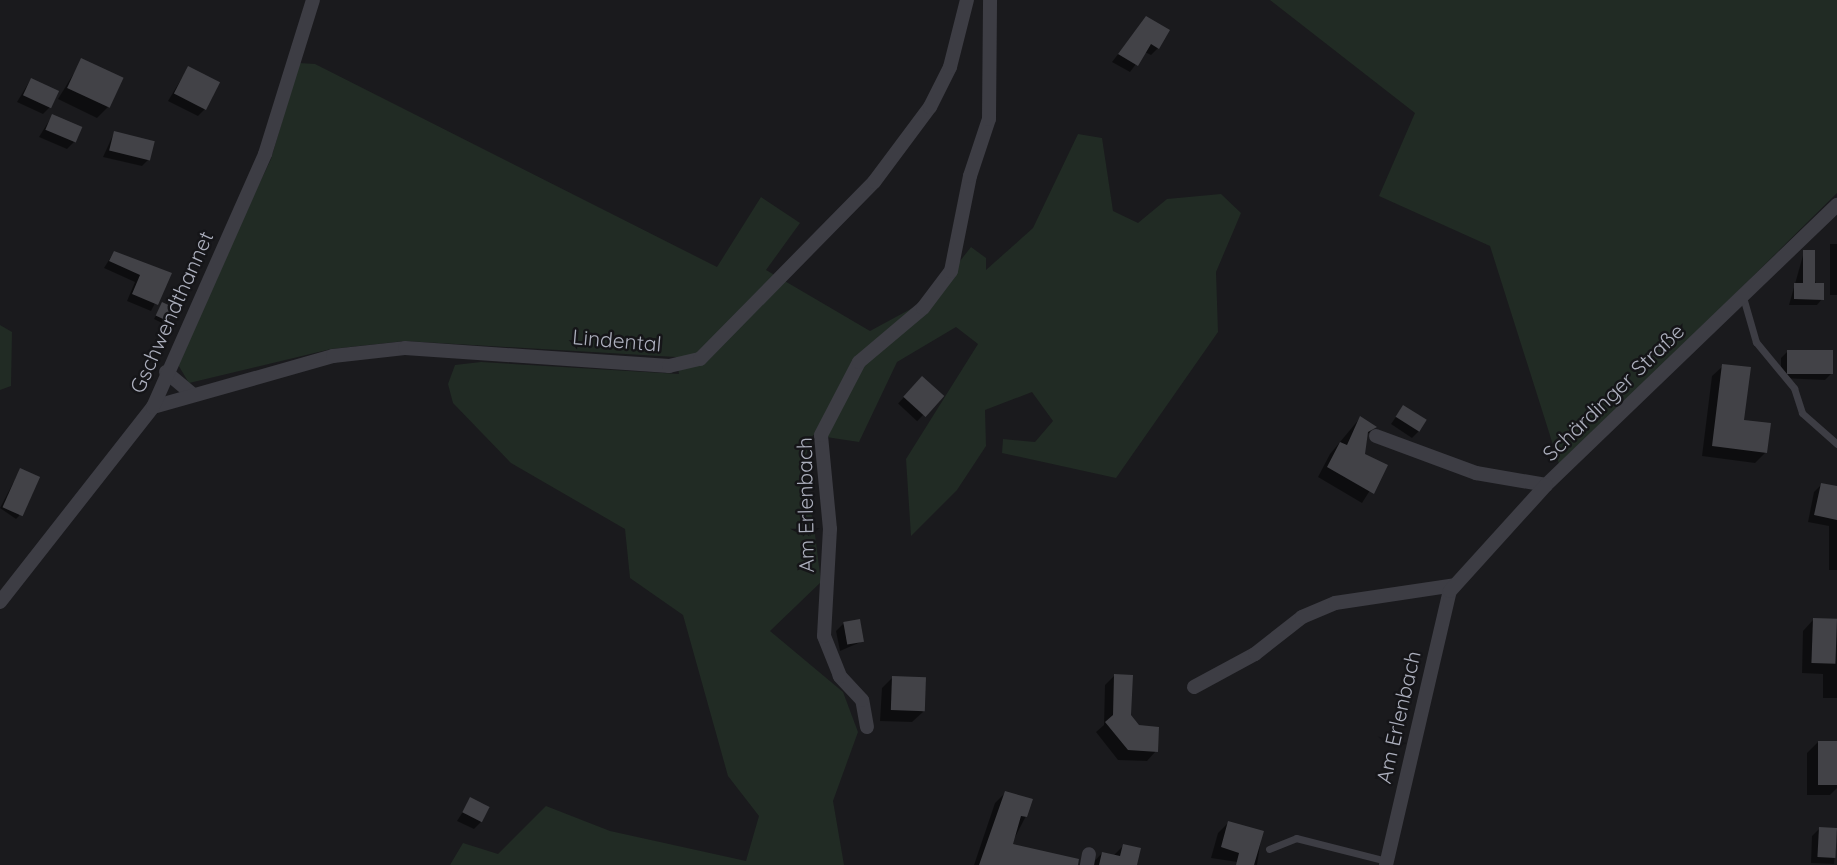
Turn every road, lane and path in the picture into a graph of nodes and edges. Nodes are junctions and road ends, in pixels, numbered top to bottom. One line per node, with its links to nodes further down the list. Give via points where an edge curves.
1 (313, 0): 6 (street, Gschwendthannet, via 266,154)
2 (967, 0): 7 (street, Lindental, via 950,67 930,107 874,182 700,359 669,366 405,348 333,356)
3 (990, 0): 15 (street, Am Erlenbach, via 989,118 970,176 951,272 923,308 859,362 821,435 830,529 824,636 840,676 861,700)
4 (1837, 205): 5 (street, Schärdinger Straße)
5 (1743, 297): 10 (lane, via 1756,342 1794,388 1802,413); 11 (street, Schärdinger Straße)
6 (166, 372): 7 (street); 8 (street, Gschwendthannet)
7 (193, 395): 8 (street, Lindental)
8 (153, 406): 13 (street, Gschwendthannet)
9 (1376, 436): 11 (street, Schärdinger Straße, via 1476,473)
10 (1837, 444)
11 (1546, 485): 12 (street, Am Erlenbach)
12 (1455, 585): 14 (street, via 1335,603 1302,617 1255,654); 17 (street, Am Erlenbach, via 1429,668)
13 (0, 602)
14 (1194, 687)
15 (867, 727)
16 (1269, 849): 17 (lane, Am Erlenbach, via 1296,838)
17 (1386, 863)

